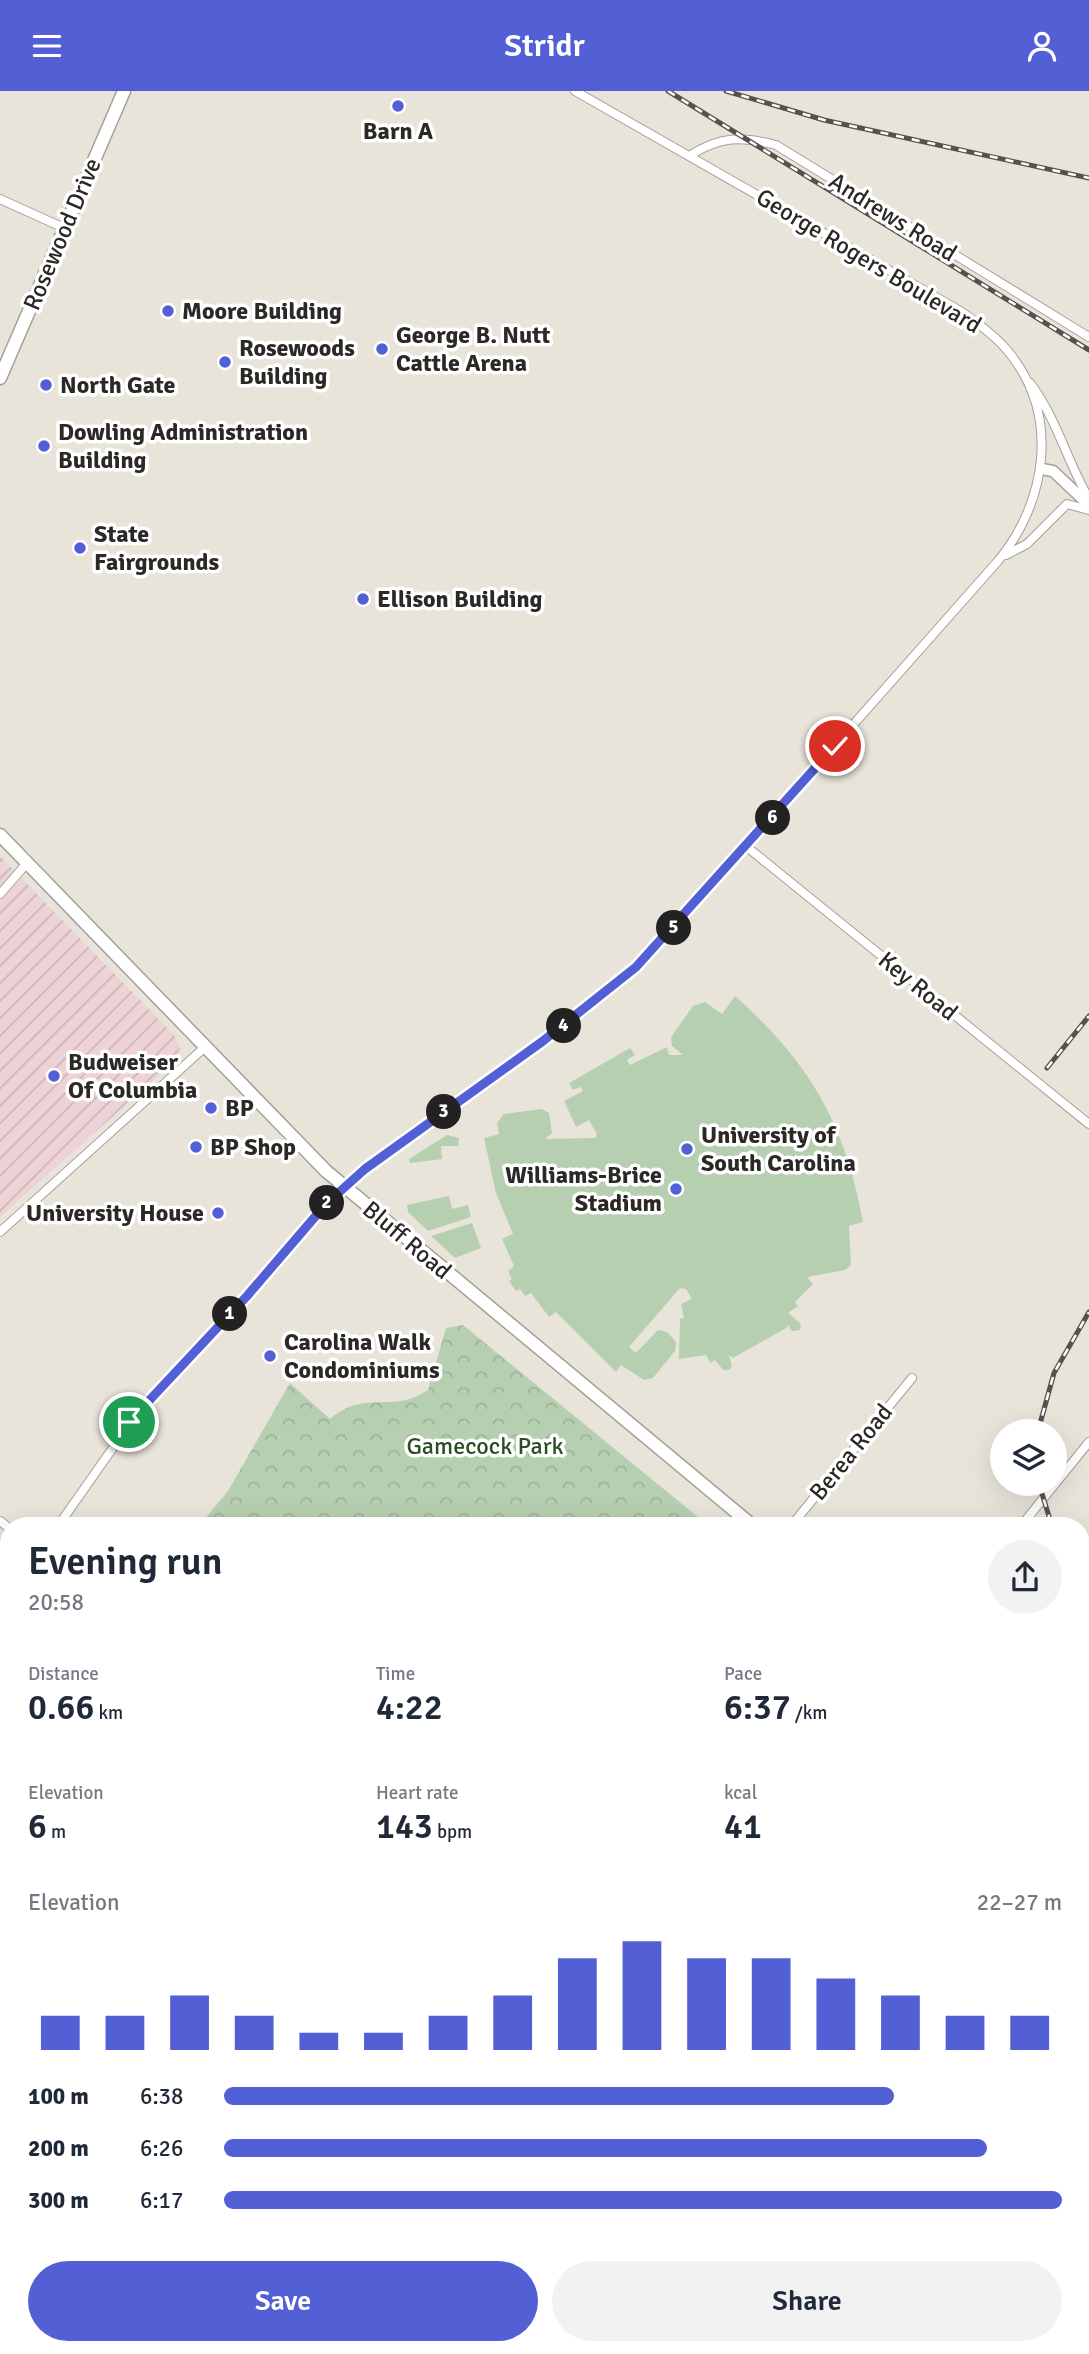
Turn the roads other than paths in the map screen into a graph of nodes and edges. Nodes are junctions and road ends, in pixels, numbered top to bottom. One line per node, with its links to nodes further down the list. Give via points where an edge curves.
1 (124, 91): 5 (main road, Rosewood Drive)
2 (575, 91): 3 (street, George Rogers Boulevard)
3 (689, 156): 6 (street, Andrews Road, via 710,142 732,139 776,145); 7 (street, George Rogers Boulevard, via 962,312 997,340)
4 (0, 199): 5 (street)
5 (64, 228): 8 (main road, Rosewood Drive)
6 (1089, 337)
7 (1018, 366): 9 (street, George Rogers Boulevard, via 1039,420); 10 (street, via 1048,407 1068,461)
8 (0, 378)
9 (1042, 469): 11 (street, via 1053,471); 12 (street, George Rogers Boulevard, via 1022,529)
10 (1089, 499)
11 (1089, 508): 12 (street, via 1067,504 1027,544)
12 (1001, 558): 14 (street, George Rogers Boulevard)
13 (0, 835): 15 (main road, Bluff Road)
14 (747, 847): 18 (street, Key Road); 19 (street, George Rogers Boulevard, via 652,952 611,989)
15 (27, 863): 16 (street); 17 (main road, Bluff Road)
16 (0, 894)
17 (205, 1047): 19 (main road, Bluff Road); 20 (street)
18 (1089, 1124)
19 (344, 1187): 23 (street, George Rogers Boulevard, via 143,1405); 24 (main road, Bluff Road)
20 (0, 1232)
21 (912, 1378): 25 (street, Berea Road)
22 (1089, 1442): 26 (street)
23 (64, 1517)
24 (742, 1517)
25 (797, 1517)
26 (1028, 1517)

